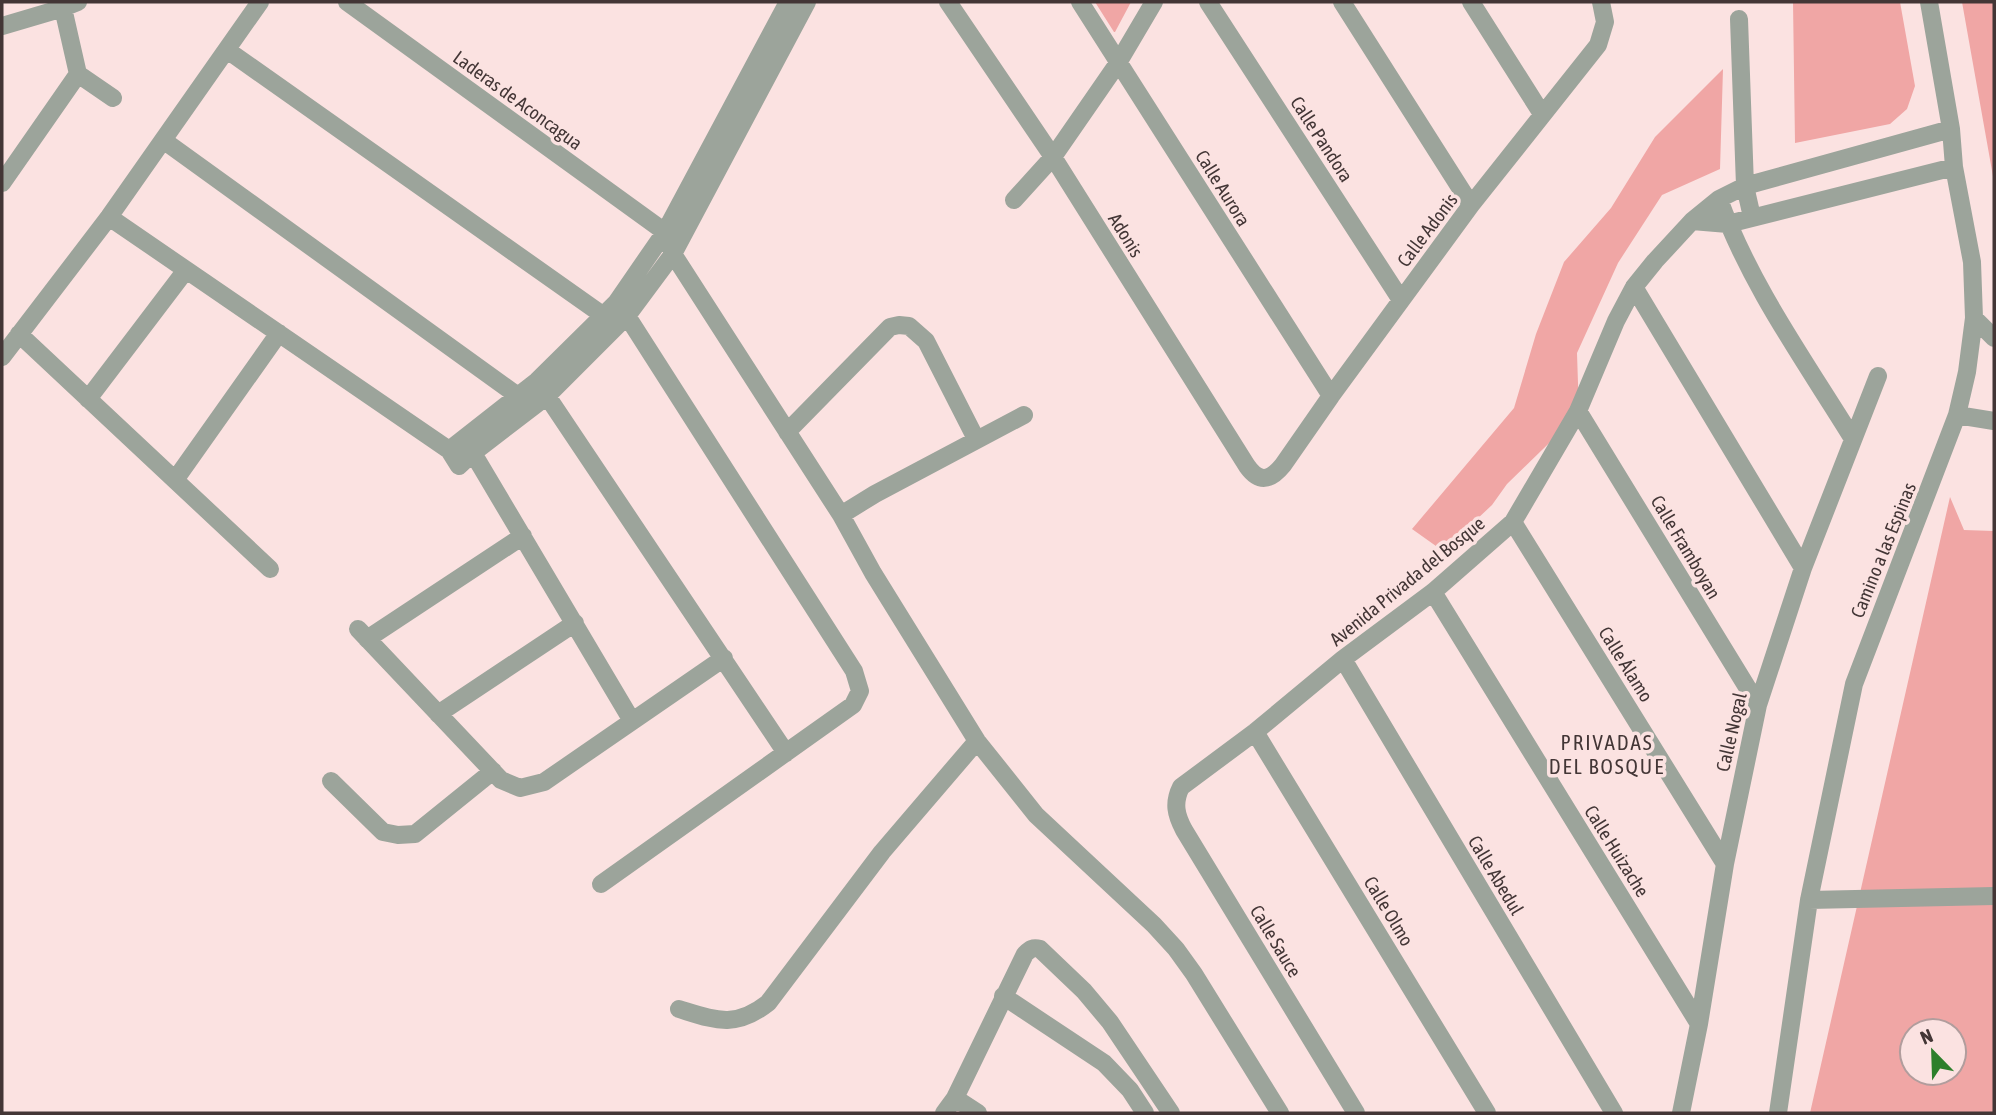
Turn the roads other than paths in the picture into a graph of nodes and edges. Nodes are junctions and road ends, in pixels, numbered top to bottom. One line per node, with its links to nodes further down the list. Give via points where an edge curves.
1 (260, 2): 16 (street)
2 (347, 2): 34 (street, Laderas de Aconcagua)
3 (788, 2): 34 (street)
4 (807, 2): 35 (street)
5 (1080, 2): 17 (street, Calle Aurora)
6 (1154, 2): 17 (street)
7 (1208, 2): 38 (street, Calle Pandora)
8 (1342, 2): 29 (street)
9 (1471, 2): 20 (street)
10 (1601, 2): 20 (street, Calle Adonis, via 1605,22 1598,45)
11 (1929, 2): 21 (street, Camino a las Espinas)
12 (953, 4): 23 (street, Adonis)
13 (70, 5): 15 (street); 18 (street)
14 (1739, 19): 26 (street)
15 (2, 26)
16 (227, 50): 22 (street); 39 (street)
17 (1118, 62): 23 (street); 48 (street, Calle Aurora)
18 (78, 74): 19 (street); 25 (street)
19 (113, 98)
20 (1542, 114): 29 (street, Calle Adonis)
21 (1951, 129): 24 (street, Camino a las Espinas); 26 (street, Avenida Privada del Bosque)
22 (163, 140): 31 (street); 47 (street)
23 (1053, 157): 28 (street); 58 (street, Adonis, via 1253,475)
24 (1954, 167): 30 (street); 40 (street, Camino a las Espinas, via 1972,262)
25 (2, 183)
26 (1745, 186): 27 (street, Avenida Privada del Bosque); 30 (street)
27 (1719, 199): 32 (street, Avenida Privada del Bosque); 33 (street)
28 (1014, 200)
29 (1471, 205): 38 (street, Calle Adonis)
30 (1752, 216): 33 (street)
31 (109, 217): 36 (street); 42 (street)
32 (1692, 221): 33 (street); 37 (street, Avenida Privada del Bosque)
33 (1728, 224): 56 (street, via 1759,287)
34 (664, 232): 35 (street); 39 (street)
35 (673, 254): 39 (street); 54 (street)
36 (186, 270): 41 (street); 49 (street)
37 (1634, 287): 50 (street, Avenida Privada del Bosque); 63 (street)
38 (1401, 300): 48 (street, Calle Adonis)
39 (616, 312): 46 (street); 74 (street, via 854,671 860,691 853,705)
40 (1974, 318): 43 (street); 52 (street, Camino a las Espinas)
41 (279, 333): 57 (street, via 449,450); 59 (street)
42 (19, 334): 44 (street); 49 (street)
43 (1994, 338)
44 (2, 357)
45 (1878, 376): 56 (street, Calle Nogal)
46 (542, 388): 47 (street); 57 (street); 67 (street)
47 (518, 396): 57 (street)
48 (1331, 396): 58 (street, Calle Adonis, via 1283,465)
49 (88, 399): 59 (street)
50 (1578, 411): 61 (street, Avenida Privada del Bosque); 69 (street, Calle Framboyan)
51 (1024, 415): 55 (street)
52 (1958, 415): 53 (street); 81 (street, Camino a las Espinas, via 1854,684)
53 (1994, 421)
54 (787, 432): 55 (street, via 890,327 899,325 909,326 926,341); 60 (street)
55 (976, 439): 60 (street)
56 (1853, 439): 63 (street, Calle Nogal)
57 (468, 444): 62 (street)
58 (1267, 478)
59 (175, 480): 64 (street)
60 (841, 515): 73 (street)
61 (1513, 522): 65 (street, Avenida Privada del Bosque); 78 (street, Calle Álamo)
62 (523, 536): 66 (street); 70 (street, via 362,634)
63 (1803, 568): 69 (street, Calle Nogal)
64 (270, 569)
65 (1433, 592): 68 (street, Avenida Privada del Bosque); 84 (street, Calle Huizache)
66 (575, 623): 70 (street); 71 (street)
67 (724, 658): 71 (street); 74 (street)
68 (1343, 659): 72 (street, Avenida Privada del Bosque); 93 (street, Calle Abedul)
69 (1758, 705): 78 (street, Calle Nogal)
70 (438, 714): 75 (street)
71 (632, 720): 75 (street, via 544,782 520,788)
72 (1255, 732): 77 (street, Avenida Privada del Bosque); 92 (street, Calle Olmo)
73 (978, 741): 83 (street, via 882,852 768,1003 743,1018 727,1021); 90 (street, via 1036,815 1176,949)
74 (786, 753): 79 (street)
75 (493, 771): 76 (street, via 415,834 383,832)
76 (331, 781)
77 (1181, 787): 91 (street, Calle Sauce, via 1176,810 1184,830)
78 (1725, 864): 84 (street, Calle Nogal)
79 (601, 884)
80 (1994, 896): 81 (street)
81 (1809, 900): 95 (street, Camino a las Espinas)
82 (1003, 996): 85 (street); 88 (street, via 1104,1063); 89 (street, via 1025,954 1040,949 1110,1021)
83 (678, 1009)
84 (1699, 1024): 94 (street, Calle Nogal)
85 (955, 1097): 86 (street); 87 (street)
86 (944, 1113)
87 (978, 1113)
88 (1145, 1113)
89 (1171, 1113)
90 (1280, 1113)
91 (1356, 1113)
92 (1487, 1113)
93 (1614, 1113)
94 (1681, 1113)
95 (1778, 1113)

